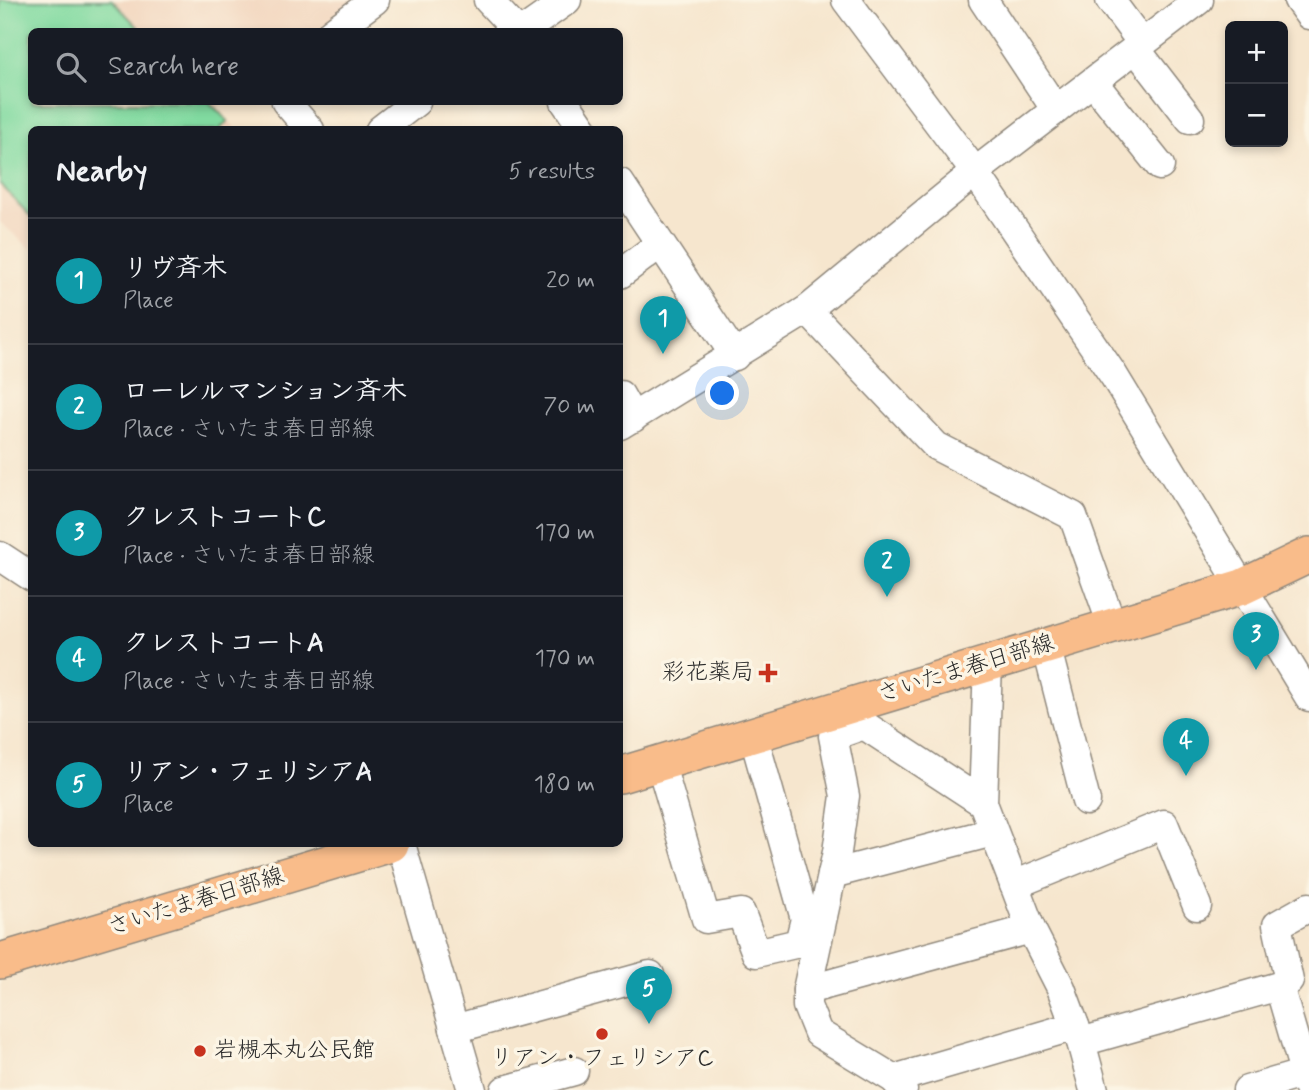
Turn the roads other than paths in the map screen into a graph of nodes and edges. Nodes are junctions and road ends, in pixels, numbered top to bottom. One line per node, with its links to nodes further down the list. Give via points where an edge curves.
1 (375, 0): 10 (street)
2 (488, 0): 11 (street)
3 (567, 0): 12 (street)
4 (846, 0): 24 (street)
5 (983, 0): 18 (street)
6 (1110, 0): 13 (street)
7 (1199, 0): 13 (street)
8 (1298, 0): 9 (street)
9 (1309, 15)
10 (337, 28)
11 (511, 28)
12 (527, 28)
13 (1139, 46): 14 (street); 19 (street)
14 (1093, 82): 18 (street); 23 (street)
15 (289, 105): 20 (street)
16 (412, 105): 21 (street)
17 (567, 105): 22 (street)
18 (1056, 110): 24 (street)
19 (1190, 119)
20 (307, 126)
21 (385, 126)
22 (581, 126)
23 (1160, 166)
24 (975, 173): 28 (street); 34 (street, via 1114,376)
25 (623, 188): 26 (street)
26 (660, 244): 27 (street); 29 (street)
27 (623, 272)
28 (807, 310): 29 (street); 35 (street, via 936,446 1073,516)
29 (735, 356): 30 (street)
30 (624, 413)
31 (1309, 555): 34 (main road, さいたま春日部線)
32 (0, 556): 33 (street)
33 (28, 574)
34 (1242, 587): 35 (main road, さいたま春日部線); 38 (street)
35 (1112, 625): 36 (main road, さいたま春日部線)
36 (1046, 645): 37 (main road, さいたま春日部線); 42 (street)
37 (988, 663): 39 (main road, さいたま春日部線); 43 (street)
38 (1309, 697)
39 (753, 734): 40 (main road, さいたま春日部線); 40 (street, via 805,919 799,943 756,953 741,913 706,919)
40 (660, 762): 41 (main road, さいたま春日部線)
41 (623, 774)
42 (1086, 801)
43 (984, 803): 44 (street); 47 (street, via 864,725 833,736 845,796)
44 (993, 832): 47 (street); 48 (street)
45 (381, 847): 52 (main road, さいたま春日部線)
46 (402, 847): 56 (street)
47 (832, 874): 55 (street)
48 (1014, 885): 49 (street, via 1164,824); 51 (street)
49 (1198, 906)
50 (1309, 907): 54 (street, via 1277,925 1289,981)
51 (1031, 929): 55 (street); 57 (street)
52 (0, 961)
53 (650, 975): 56 (street)
54 (1279, 986): 57 (street); 59 (street)
55 (807, 990): 60 (street, via 807,1006 818,1033)
56 (454, 1029): 61 (street)
57 (1078, 1034): 60 (street); 63 (street)
58 (574, 1071): 62 (street)
59 (1307, 1081): 64 (street)
60 (898, 1085)
61 (472, 1090)
62 (505, 1090)
63 (1094, 1090)
64 (1247, 1090)

